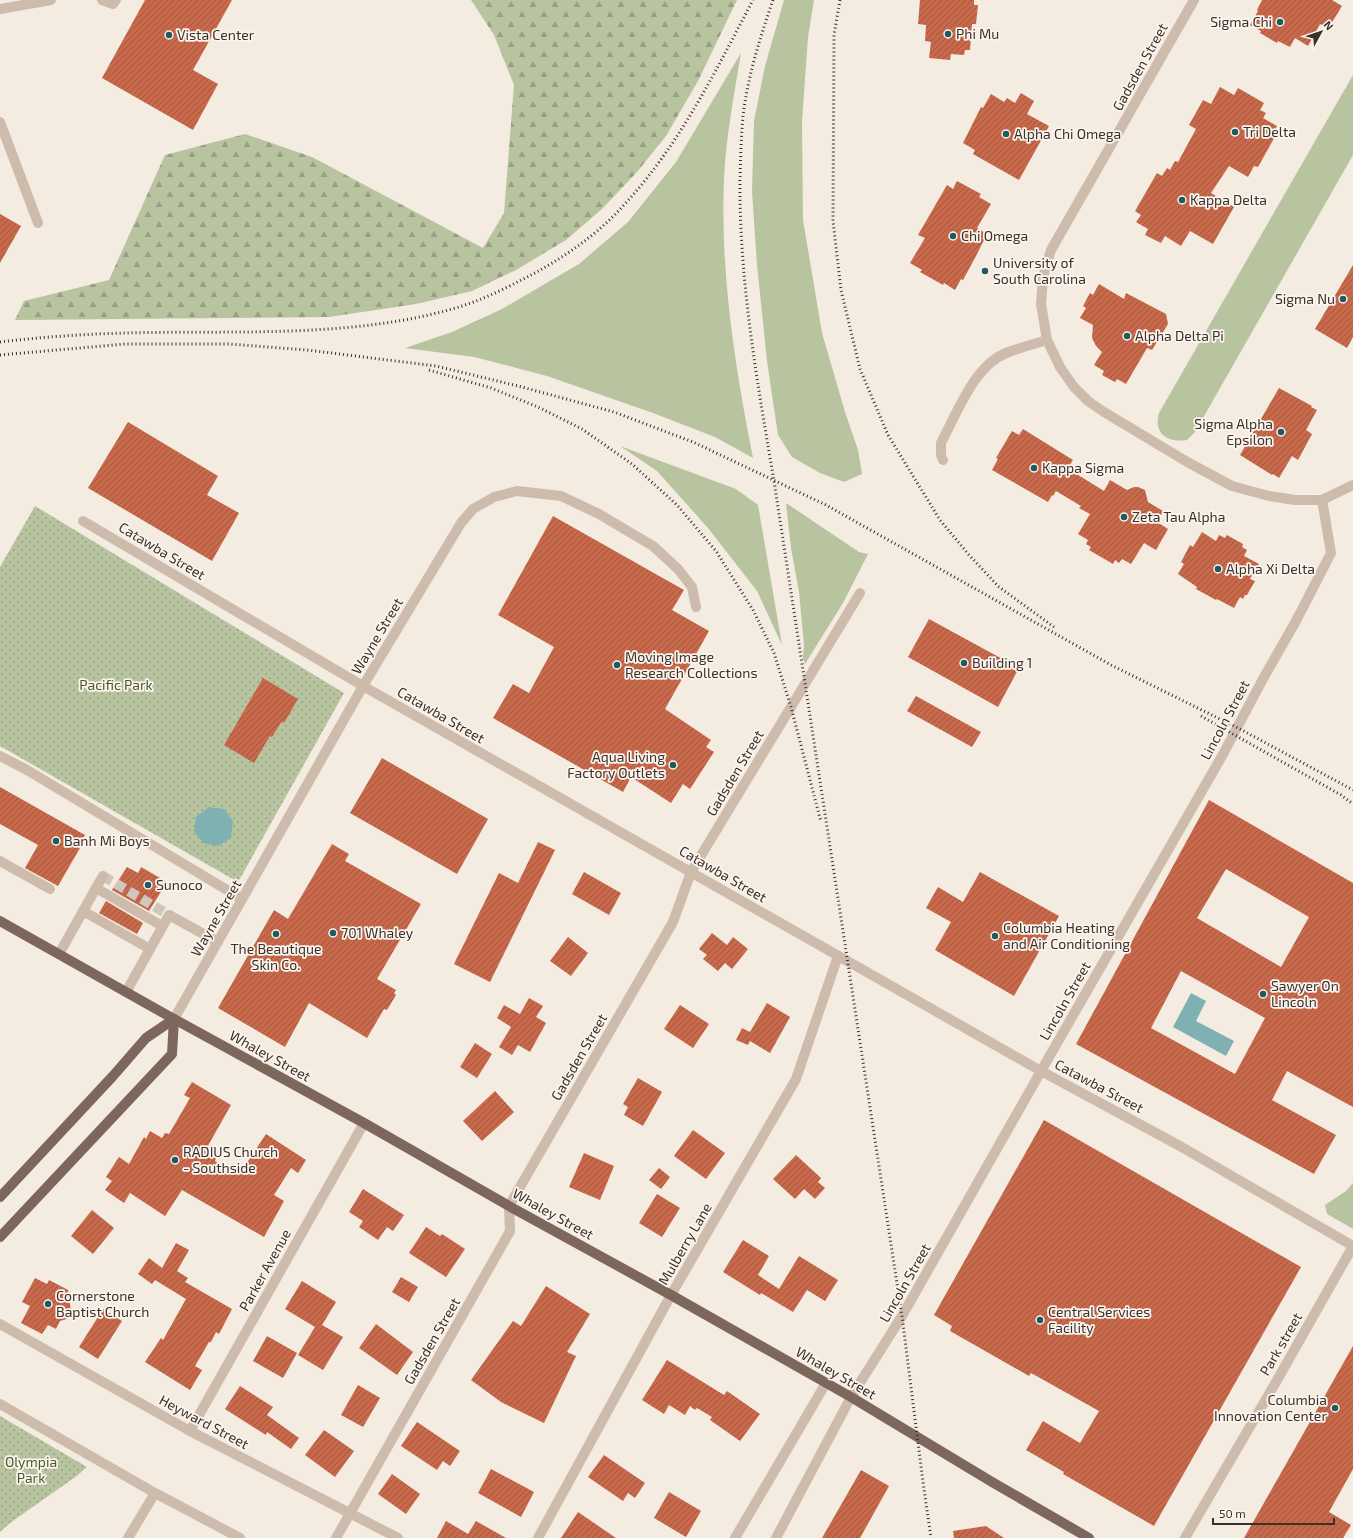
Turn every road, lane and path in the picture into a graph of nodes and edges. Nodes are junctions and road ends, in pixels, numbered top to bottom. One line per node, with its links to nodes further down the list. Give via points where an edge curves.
1 (51, 0): 5 (street)
2 (102, 0): 3 (street, via 113,4)
3 (116, 0)
4 (1194, 0): 8 (street, Gadsden Street, via 1051,250 1043,278 1040,304)
5 (0, 9)
6 (0, 122): 7 (street)
7 (38, 224)
8 (1047, 340): 9 (street, via 1005,353 983,369 941,443); 11 (street, Gadsden Street, via 1060,367 1088,401 1189,463 1232,486 1269,496 1295,500)
9 (943, 460)
10 (1353, 485): 11 (street)
11 (1322, 500): 32 (street, Lincoln Street, via 1331,553 1228,745)
12 (83, 520): 15 (street, Catawba Street)
13 (860, 593): 18 (street, Gadsden Street)
14 (696, 607): 15 (street, Wayne Street, via 692,587 678,569 653,546 599,514 561,496 518,491 494,497 473,509 461,523)
15 (363, 686): 18 (street, Catawba Street); 22 (street, Wayne Street)
16 (0, 756): 22 (street)
17 (0, 861): 21 (street)
18 (691, 872): 29 (street, Catawba Street); 35 (street, Gadsden Street, via 673,922)
19 (103, 876): 20 (street)
20 (96, 888): 23 (street); 25 (street)
21 (50, 889)
22 (242, 899): 26 (street, Wayne Street)
23 (83, 911): 27 (street); 28 (street)
24 (0, 921): 28 (main road, Whaley Street)
25 (162, 926): 26 (street, via 169,915); 27 (street)
26 (218, 942): 31 (street, Wayne Street)
27 (150, 949): 30 (street)
28 (59, 954): 30 (main road, Whaley Street)
29 (838, 956): 32 (street, Catawba Street); 38 (street, Mulberry Lane, via 796,1078)
30 (126, 992): 31 (main road, Whaley Street)
31 (174, 1019): 33 (main road, Whaley Street); 34 (main road, Wayne Street, via 146,1038); 36 (main road, Wayne Street, via 172,1054)
32 (1041, 1071): 37 (street, Catawba Street, via 1180,1146); 41 (street, Lincoln Street, via 902,1316)
33 (364, 1123): 35 (main road, Whaley Street); 43 (street, Parker Avenue)
34 (0, 1197)
35 (510, 1206): 38 (main road, Whaley Street); 45 (street, Gadsden Street, via 510,1231)
36 (0, 1237)
37 (1353, 1246): 54 (street, Park street)
38 (671, 1295): 40 (main road, Whaley Street); 50 (street, Mulberry Lane)
39 (0, 1324): 43 (street, Heyward Street)
40 (826, 1383): 41 (main road, Whaley Street); 51 (street)
41 (851, 1397): 52 (street, Lincoln Street); 53 (main road, Whaley Street)
42 (0, 1404): 44 (street)
43 (190, 1431): 45 (street, Heyward Street)
44 (155, 1493): 46 (street); 47 (street)
45 (350, 1513): 48 (street, Gadsden Street); 49 (street, Heyward Street)
46 (128, 1538)
47 (240, 1538)
48 (336, 1538)
49 (398, 1538)
50 (538, 1538)
51 (735, 1538)
52 (776, 1538)
53 (1089, 1538)
54 (1185, 1538)

